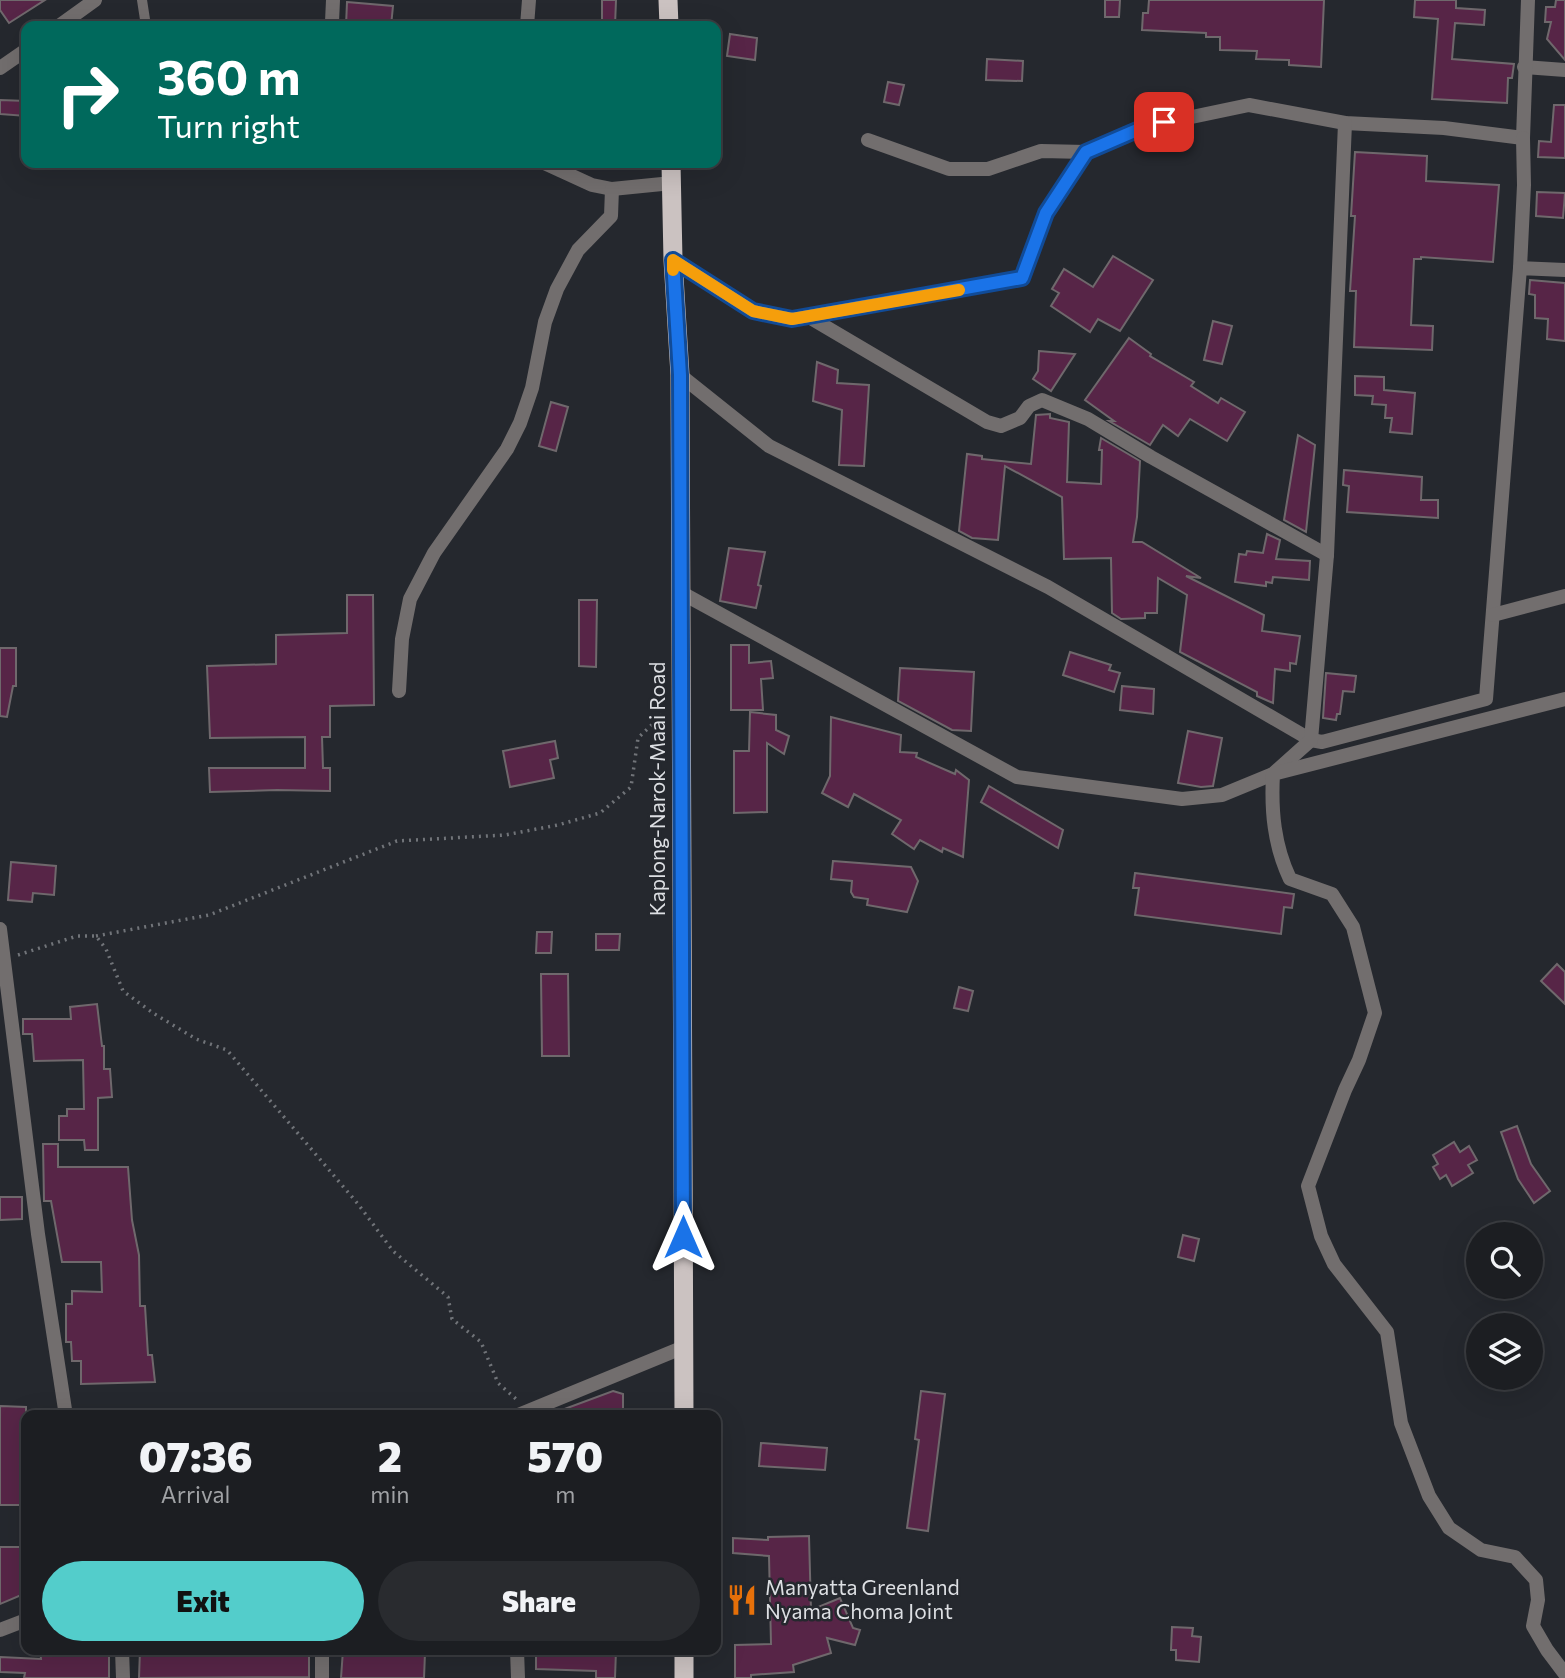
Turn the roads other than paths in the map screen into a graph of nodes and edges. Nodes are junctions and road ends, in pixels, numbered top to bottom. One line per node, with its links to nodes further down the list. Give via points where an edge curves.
1 (95, 0): 7 (street)
2 (142, 0): 8 (lane)
3 (332, 0): 9 (street)
4 (528, 0): 10 (street)
5 (668, 0): 11 (highway)
6 (1528, 0): 13 (street)
7 (66, 21)
8 (145, 21)
9 (332, 21)
10 (527, 21)
11 (668, 21)
12 (21, 53): 14 (street)
13 (1524, 66): 15 (street); 17 (street)
14 (0, 68)
15 (1565, 70)
16 (1345, 123): 17 (street); 19 (street, via 1249,105 1144,127); 29 (street)
17 (1523, 138): 25 (street)
18 (868, 140): 19 (street, via 950,169 988,169 1041,151)
19 (1086, 152): 27 (street, via 1046,213 1022,278)
20 (555, 168): 23 (street)
21 (671, 168): 22 (highway, Kaplong-Narok-Maai Road)
22 (672, 183): 23 (street); 24 (highway, Kaplong-Narok-Maai Road)
23 (612, 189): 33 (street, via 611,216 578,250 557,289 520,423 507,449 434,553 410,599)
24 (673, 260): 27 (street, via 753,311 792,319); 28 (highway, Kaplong-Narok-Maai Road)
25 (1520, 268): 26 (street); 32 (street)
26 (1565, 270)
27 (809, 317): 29 (street, via 987,422 1001,426 1042,400 1088,419)
28 (680, 375): 30 (highway, Kaplong-Narok-Maai Road); 35 (street, via 769,446 1048,587)
29 (1327, 555): 35 (street)
30 (680, 592): 36 (street, via 1017,778 1182,799 1222,795); 38 (highway, Kaplong-Narok-Maai Road)
31 (1565, 596): 32 (street)
32 (1493, 615): 35 (street, via 1486,699 1322,742)
33 (399, 691)
34 (1565, 699): 36 (street)
35 (1311, 740): 36 (street)
36 (1273, 774): 48 (street, via 1271,809 1279,857 1290,879 1332,894 1353,927 1375,1013 1308,1186 1321,1236 1334,1264 1387,1332 1401,1423 1429,1496 1449,1528 1481,1550 1515,1558 1536,1580 1533,1626)
37 (0, 929): 39 (street)
38 (684, 1347): 40 (street); 41 (highway, Kaplong-Narok-Maai Road)
39 (65, 1410)
40 (529, 1410)
41 (684, 1410)
42 (21, 1622): 43 (street)
43 (0, 1630)
44 (122, 1655): 49 (street)
45 (322, 1655): 50 (street)
46 (517, 1655): 51 (street)
47 (684, 1655): 52 (highway)
48 (1565, 1674)
49 (123, 1678)
50 (322, 1678)
51 (519, 1678)
52 (684, 1678)

